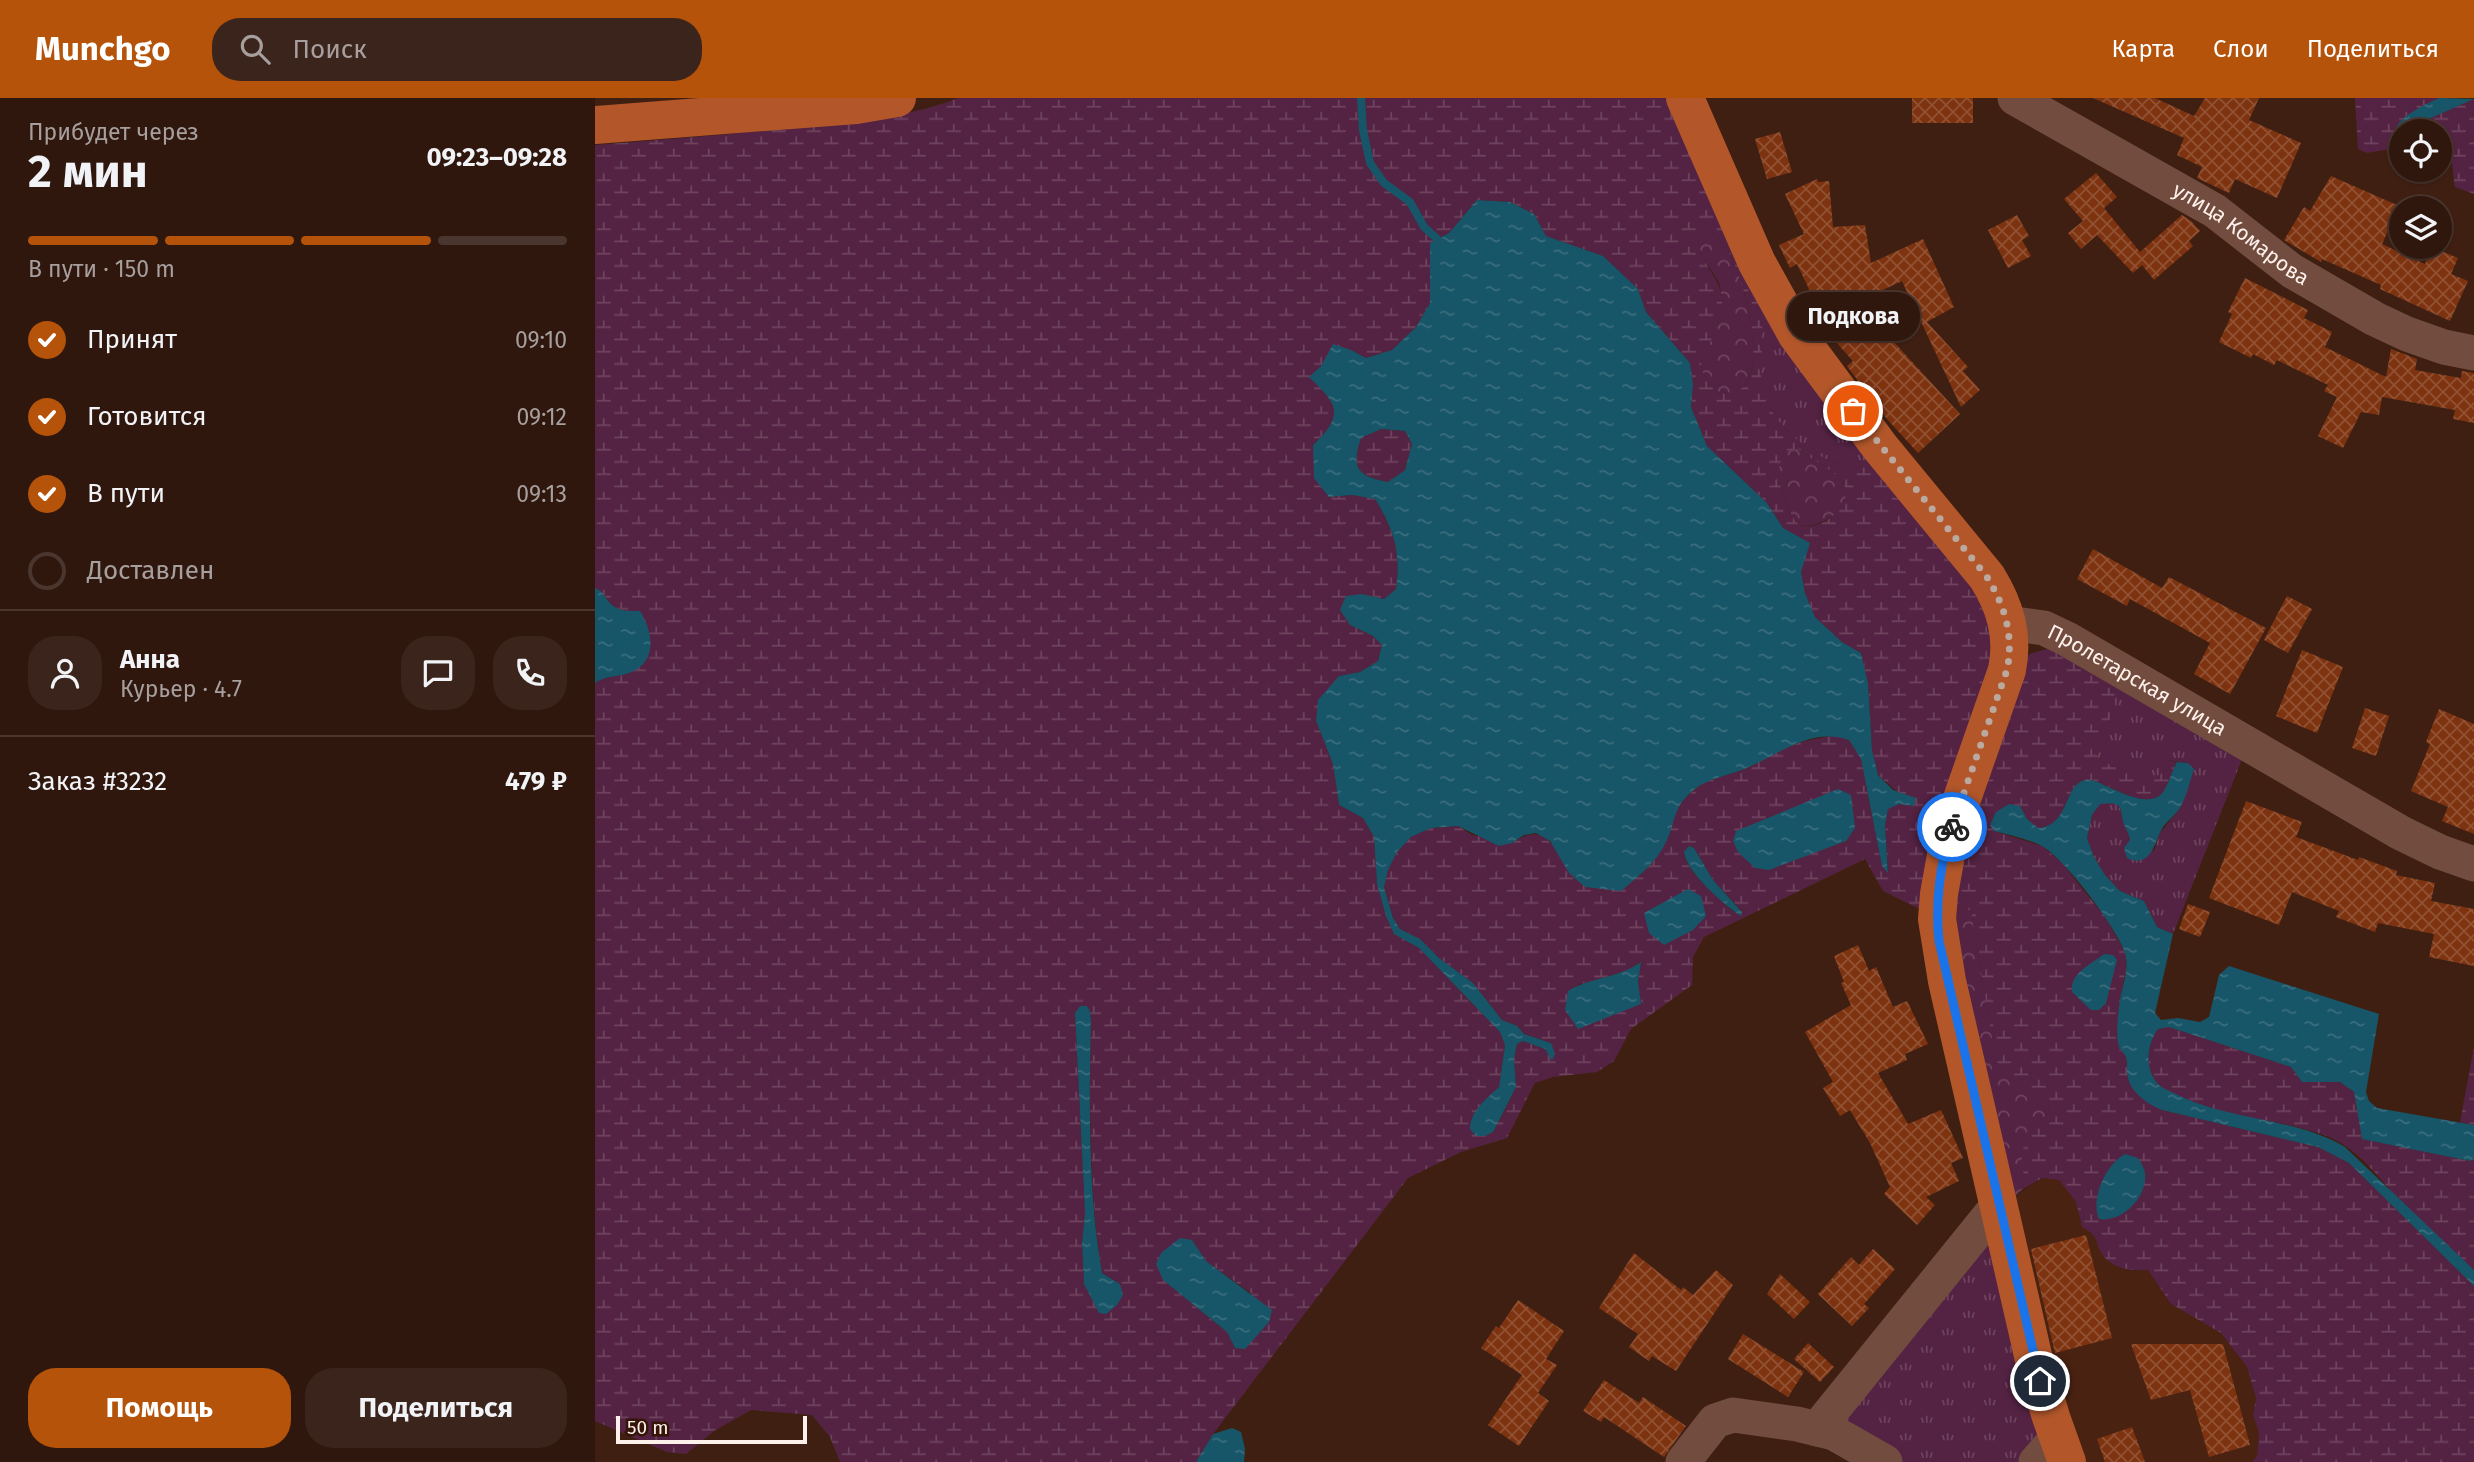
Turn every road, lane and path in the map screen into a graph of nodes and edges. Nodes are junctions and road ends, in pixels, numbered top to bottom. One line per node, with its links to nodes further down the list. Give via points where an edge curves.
1 (897, 98): 4 (main road)
2 (1685, 98): 6 (main road, via 1779,307 1880,447 1987,577)
3 (2015, 98): 5 (street, улица Комарова, via 2215,211 2292,271 2364,313 2407,334)
4 (595, 125)
5 (2474, 353)
6 (2007, 623): 7 (street, Пролетарская улица, via 2044,628 2067,639 2401,833); 8 (main road, via 2007,670 1950,833 1937,919)
7 (2474, 864)
8 (1999, 1204): 9 (street); 10 (main road)
9 (1817, 1429): 11 (street, via 1740,1415 1724,1417 1715,1421); 12 (street, via 1834,1433)
10 (2054, 1454)
11 (1683, 1462)
12 (1885, 1462)

